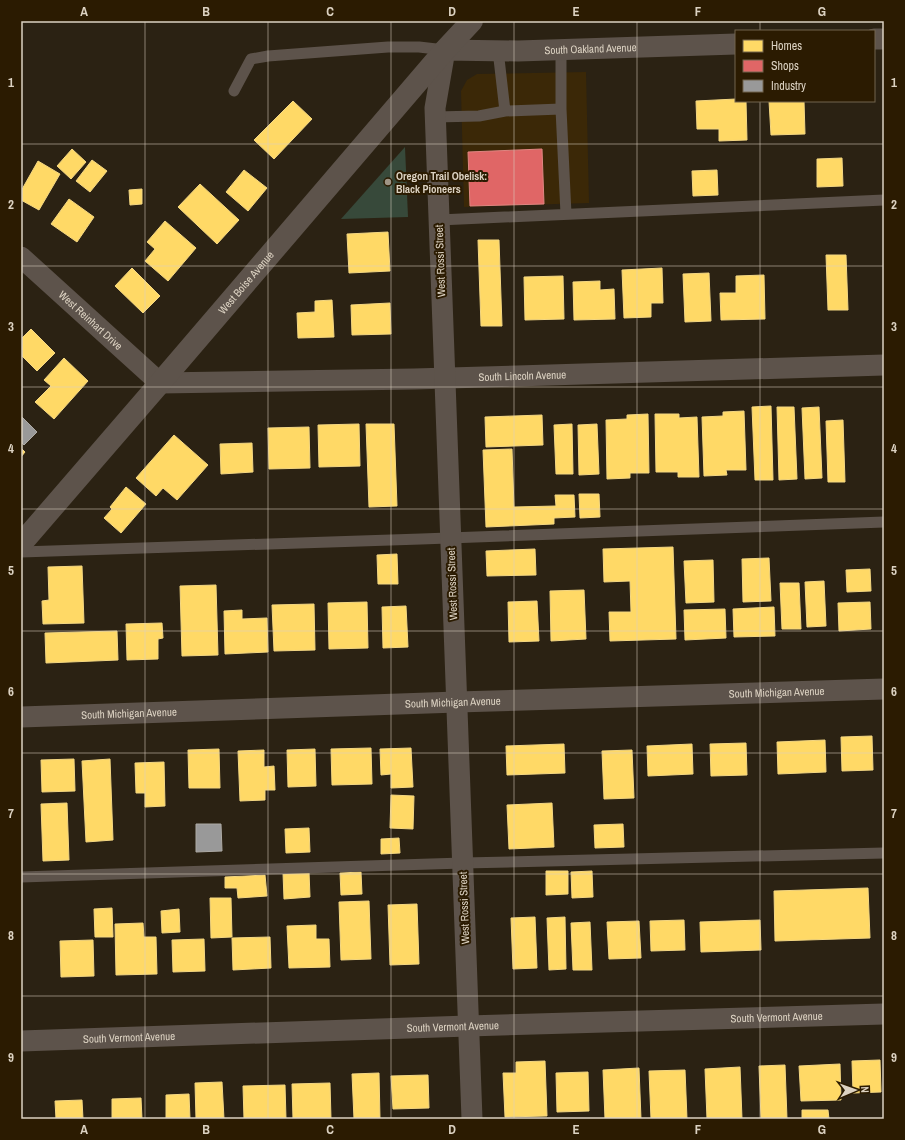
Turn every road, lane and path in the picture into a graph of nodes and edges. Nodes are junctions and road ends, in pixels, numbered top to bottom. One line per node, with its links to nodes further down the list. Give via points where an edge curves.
1 (472, 21): 4 (street, West Boise Avenue)
2 (735, 44): 3 (street, South Oakland Avenue)
3 (561, 49): 5 (street, South Oakland Avenue); 7 (lane)
4 (445, 50): 5 (street, South Oakland Avenue); 6 (lane, via 388,47 250,59); 9 (street, West Rossi Street); 16 (street, West Boise Avenue)
5 (498, 50): 8 (lane)
6 (234, 91)
7 (562, 109): 8 (lane); 11 (lane)
8 (505, 111): 9 (lane, via 479,116)
9 (435, 117): 12 (street, West Rossi Street)
10 (884, 200): 11 (lane)
11 (566, 214): 12 (lane)
12 (439, 220): 15 (street, West Rossi Street)
13 (21, 257): 16 (street, West Reinhart Drive)
14 (884, 365): 15 (street, South Lincoln Avenue)
15 (445, 378): 16 (street, South Lincoln Avenue); 18 (street, West Rossi Street)
16 (160, 383): 19 (street, West Boise Avenue)
17 (884, 522): 18 (lane)
18 (451, 538): 20 (lane); 22 (street, West Rossi Street)
19 (21, 544)
20 (21, 552)
21 (884, 689): 22 (street, South Michigan Avenue)
22 (457, 702): 23 (street, South Michigan Avenue); 25 (street, West Rossi Street)
23 (21, 717)
24 (884, 853): 25 (lane)
25 (463, 863): 26 (lane); 28 (street, West Rossi Street)
26 (21, 877)
27 (884, 1014): 28 (street, South Vermont Avenue)
28 (468, 1026): 29 (street, South Vermont Avenue); 30 (street, West Rossi Street)
29 (21, 1041)
30 (472, 1119)

